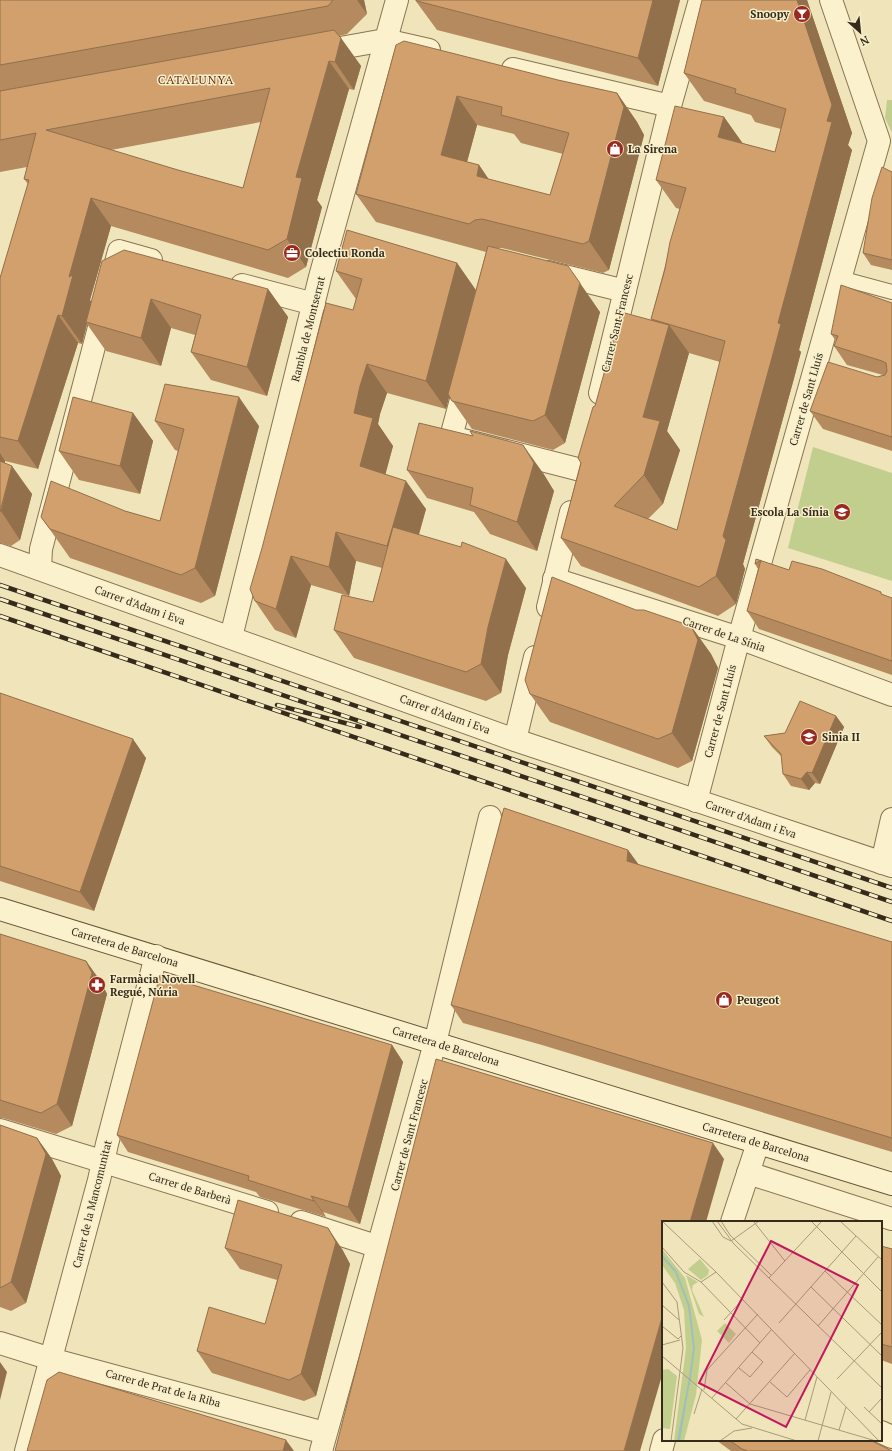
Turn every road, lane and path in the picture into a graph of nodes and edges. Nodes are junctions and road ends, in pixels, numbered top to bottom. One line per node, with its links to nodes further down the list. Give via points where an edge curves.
1 (397, 0): 4 (street, Rambla de Montserrat)
2 (700, 0): 8 (street, Carrer Sant Francesc)
3 (831, 0): 11 (street, Carrer de Sant Lluís, via 879,142)
4 (385, 40): 5 (street); 6 (street); 15 (street, Rambla de Montserrat)
5 (452, 55)
6 (295, 56)
7 (490, 64): 8 (street)
8 (670, 106): 13 (street, Carrer Sant Francesc)
9 (172, 265): 21 (street, via 119,251 41,549)
10 (529, 267): 13 (street)
11 (840, 278): 14 (lane); 24 (street, Carrer de Sant Lluís, via 824,366)
12 (224, 280): 15 (street)
13 (625, 291): 17 (street, Carrer Sant Francesc)
14 (892, 292)
15 (314, 304): 23 (street, Rambla de Montserrat)
16 (472, 360): 19 (street, via 451,437)
17 (596, 411)
18 (586, 448): 19 (street)
19 (578, 483): 22 (street)
20 (0, 555): 21 (street, Carrer d'Adam i Eva)
21 (40, 569): 23 (street, Carrer d'Adam i Eva)
22 (554, 578): 24 (street, Carrer de La Sínia); 26 (street)
23 (231, 638): 26 (street, Carrer d'Adam i Eva)
24 (739, 638): 25 (street, Carrer de La Sínia); 27 (street, Carrer de Sant Lluís)
25 (892, 695)
26 (515, 740): 27 (street, Carrer d'Adam i Eva)
27 (696, 800): 30 (street, Carrer d'Adam i Eva)
28 (490, 817): 33 (street, Carrer de Sant Francesc)
29 (892, 819): 30 (street)
30 (887, 864)
31 (0, 909): 32 (street, Carretera de Barcelona)
32 (156, 956): 33 (street, Carretera de Barcelona); 36 (street, Carrer de la Mancomunitat)
33 (435, 1043): 35 (street, Carretera de Barcelona); 41 (street, Carrer de Sant Francesc)
34 (0, 1130): 36 (street, Carrer de Barberà)
35 (758, 1142): 37 (street); 38 (street, Carretera de Barcelona)
36 (103, 1163): 41 (street, Carrer de Barberà); 43 (street, Carrer de la Mancomunitat)
37 (748, 1173): 39 (street); 40 (street)
38 (892, 1184)
39 (892, 1219)
40 (732, 1221)
41 (379, 1247): 47 (street, Carrer de Sant Francesc)
42 (0, 1343): 43 (street, Carrer de Prat de la Riba)
43 (51, 1359): 47 (street, Carrer de Prat de la Riba); 48 (street, Carrer de la Mancomunitat)
44 (882, 1432): 45 (street)
45 (892, 1437)
46 (664, 1441): 49 (street)
47 (323, 1442)
48 (26, 1451)
49 (661, 1451)

